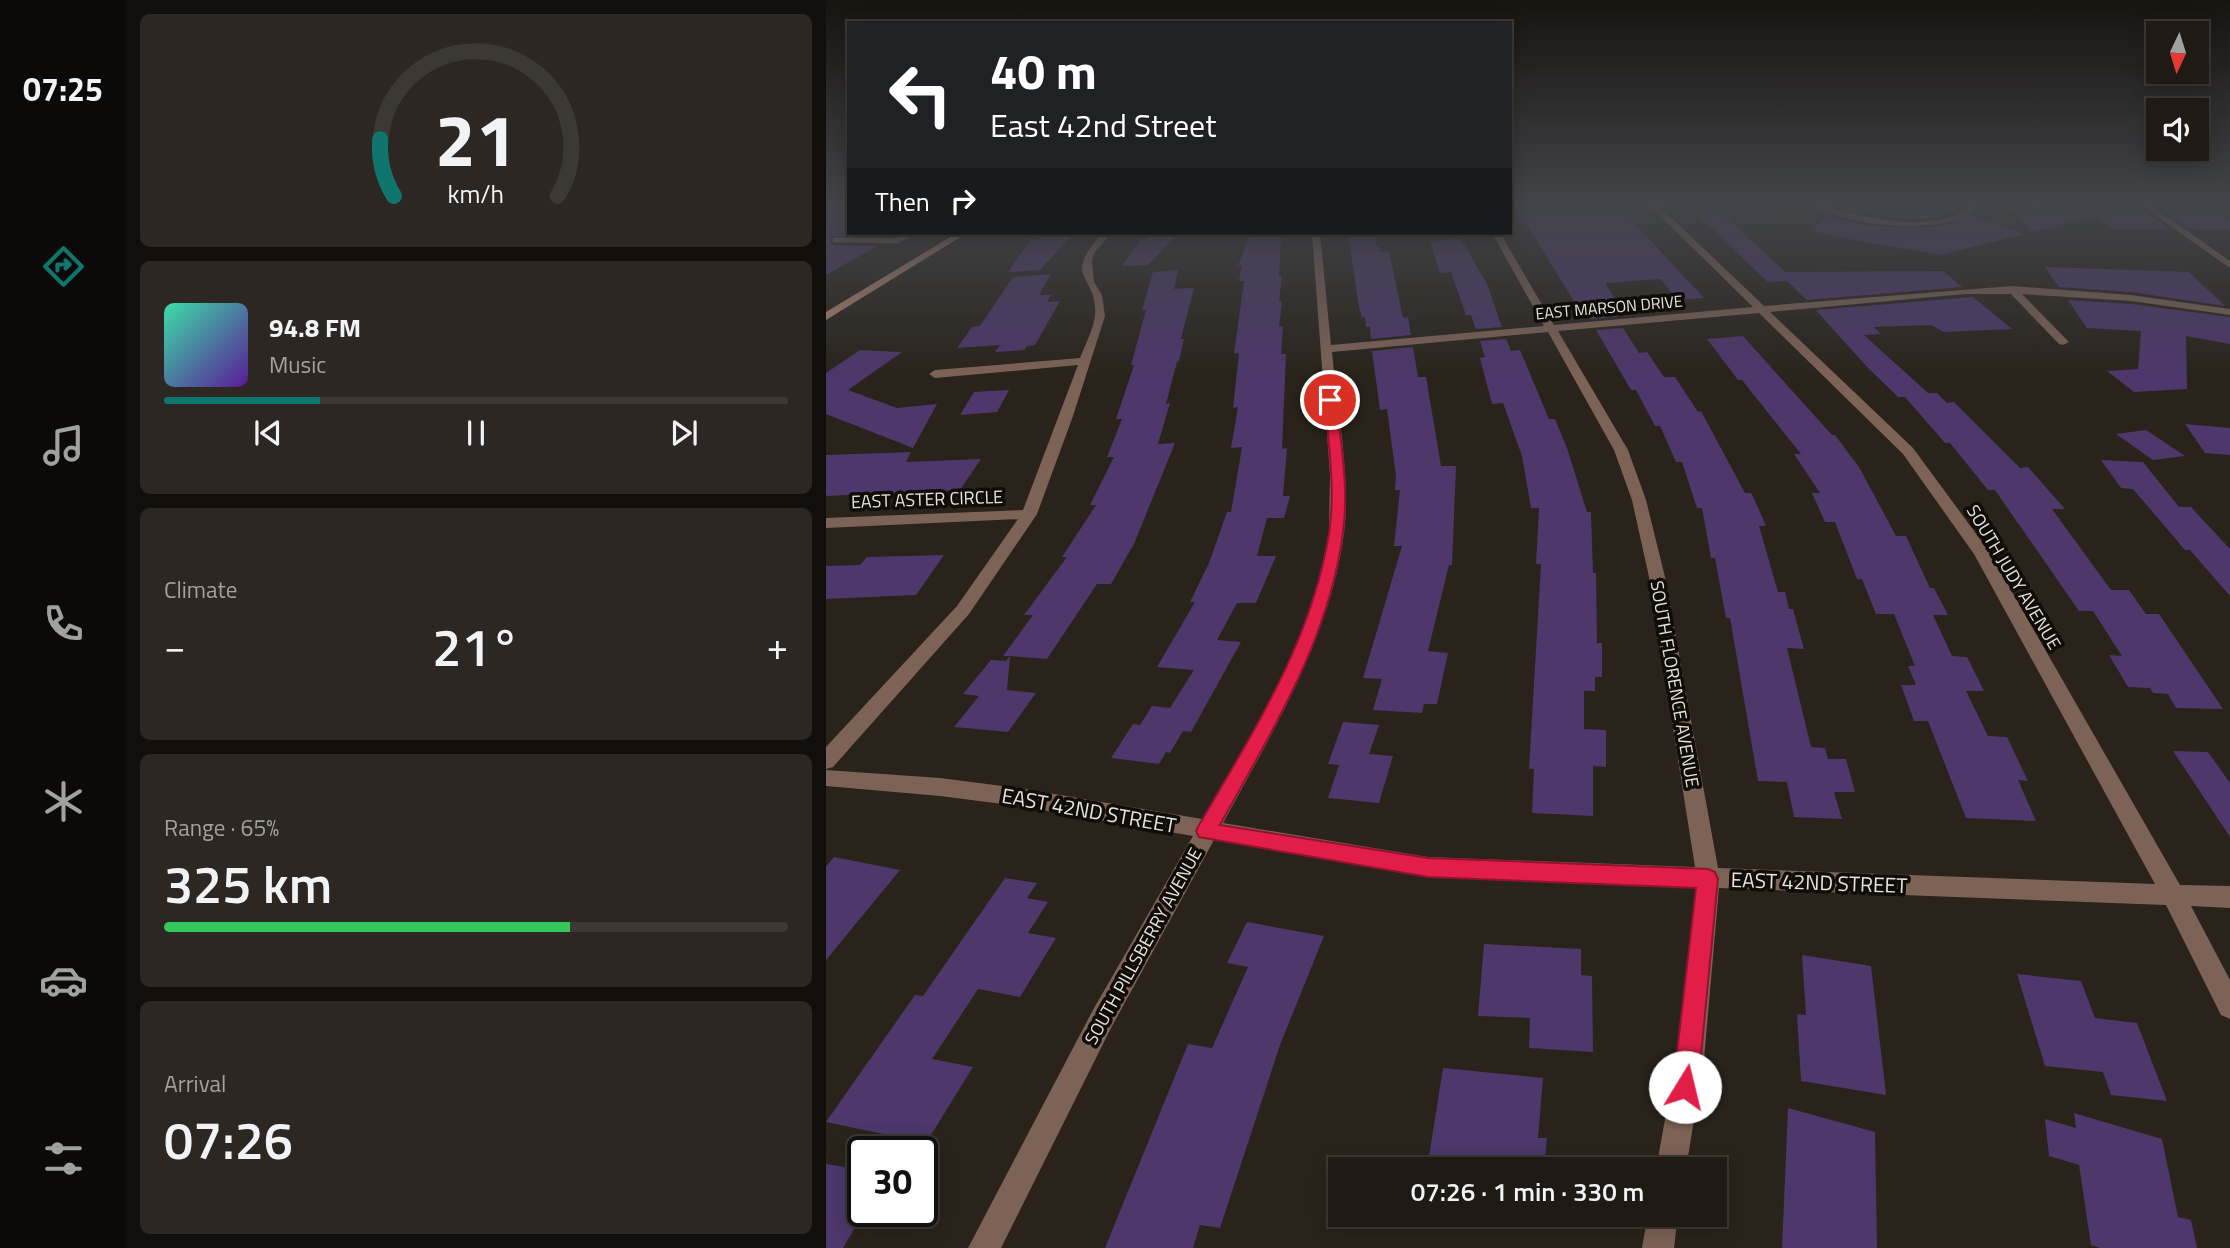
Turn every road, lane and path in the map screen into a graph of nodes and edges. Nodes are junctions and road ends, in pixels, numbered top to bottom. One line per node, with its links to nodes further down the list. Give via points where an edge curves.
1 (919, 260): 9 (main road)
2 (1087, 260): 13 (street, via 1100,316)
3 (1318, 260): 12 (street, SOUTH PILLSBERRY AVENUE)
4 (1512, 260): 10 (street, SOUTH FLORENCE AVENUE)
5 (1709, 260): 7 (street, SOUTH JUDY AVENUE)
6 (2012, 289): 7 (street, EAST MARSON DRIVE); 8 (street, EAST MARSON DRIVE, via 2153,300); 11 (street)
7 (1759, 310): 10 (street, EAST MARSON DRIVE); 21 (street, SOUTH JUDY AVENUE, via 1908,451 1945,500 1982,553)
8 (2230, 312)
9 (826, 317)
10 (1551, 328): 12 (street, EAST MARSON DRIVE); 20 (street, SOUTH FLORENCE AVENUE, via 1621,450 1639,500 1657,578)
11 (2063, 342)
12 (1326, 349): 19 (street, SOUTH PILLSBERRY AVENUE, via 1338,475 1337,531 1322,601 1282,697)
13 (1084, 361): 14 (street); 15 (street)
14 (935, 373)
15 (1029, 514): 16 (street, EAST ASTER CIRCLE); 17 (street, via 963,610)
16 (826, 523)
17 (826, 761)
18 (826, 778): 19 (street, EAST 42ND STREET, via 1025,798)
19 (1206, 831): 20 (street, EAST 42ND STREET, via 1428,867); 26 (street, SOUTH PILLSBERRY AVENUE)
20 (1708, 879): 21 (street, EAST 42ND STREET); 24 (street, SOUTH FLORENCE AVENUE, via 1690,1059)
21 (2172, 892): 22 (street, EAST 42ND STREET); 23 (street, SOUTH JUDY AVENUE)
22 (2230, 897)
23 (2230, 1006)
24 (1673, 1157)
25 (1661, 1227): 27 (street)
26 (984, 1248)
27 (1658, 1248)

